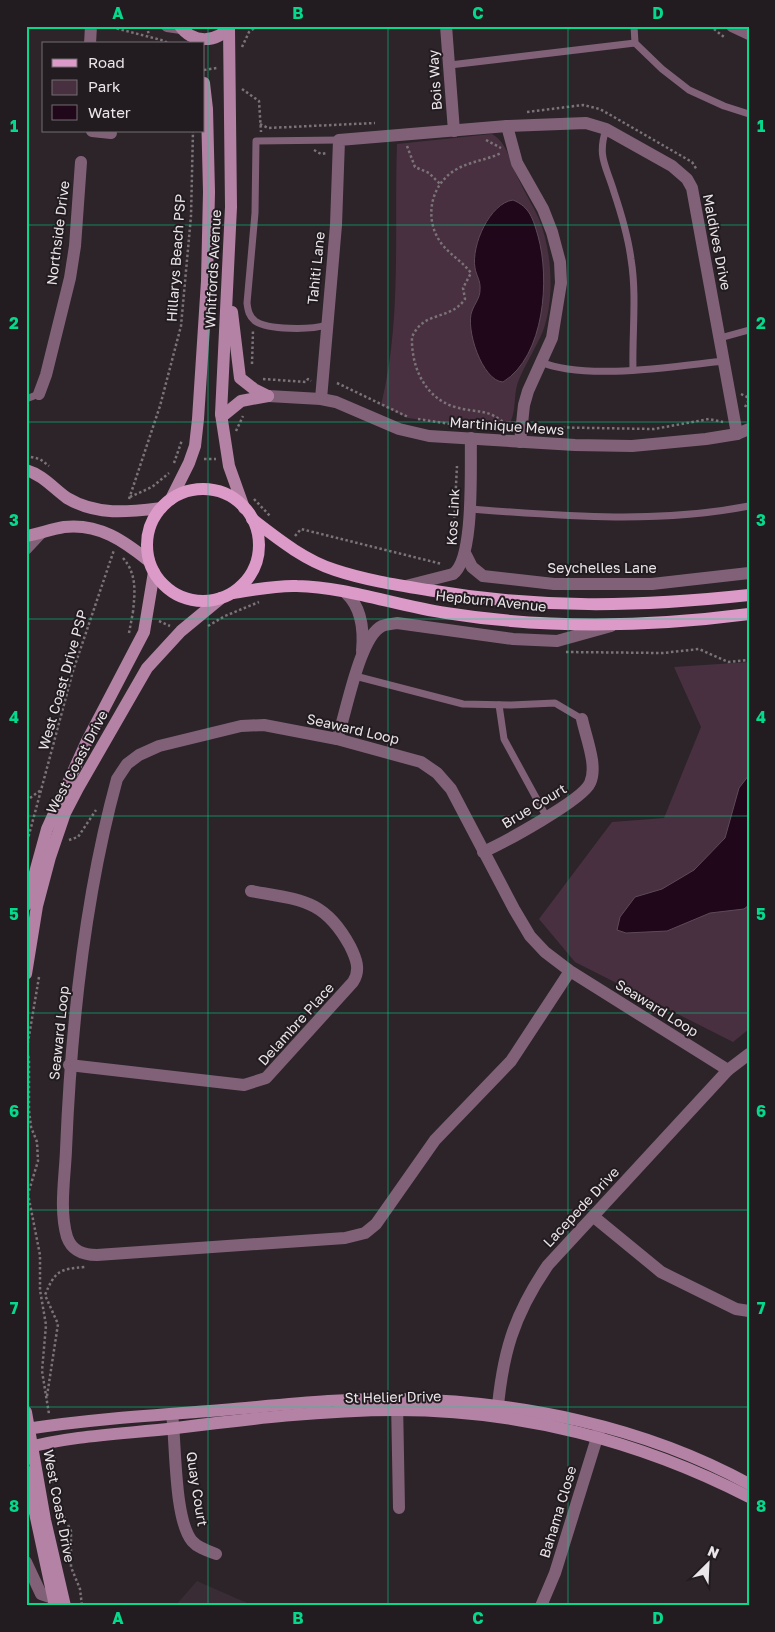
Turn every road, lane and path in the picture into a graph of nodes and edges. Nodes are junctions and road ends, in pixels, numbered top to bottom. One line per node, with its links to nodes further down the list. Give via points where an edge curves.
1 (91, 26): 12 (street)
2 (108, 26): 11 (path)
3 (147, 26): 11 (path)
4 (167, 26): 9 (street)
5 (446, 26): 15 (street, Bois Way)
6 (634, 26): 14 (lane)
7 (732, 26): 10 (street)
8 (230, 27): 9 (main road, via 222,35 203,40); 33 (main road, Whitfords Avenue, via 232,207)
9 (184, 32)
10 (749, 34)
11 (149, 36): 13 (path)
12 (90, 42)
13 (166, 42)
14 (635, 43): 15 (lane); 18 (lane, via 689,90)
15 (450, 65): 24 (street, Bois Way)
16 (205, 98): 56 (main road, Whitfords Avenue, via 207,281 198,419)
17 (519, 112): 31 (path, via 583,105 600,109 692,162)
18 (749, 114)
19 (384, 123): 20 (path, via 268,128)
20 (260, 124)
21 (507, 126): 22 (street, Maldives Drive); 23 (street, Maldives Drive, via 574,122); 38 (street, via 517,163 543,209 560,262 560,299 552,338)
22 (484, 128): 24 (street, Maldives Drive); 32 (path, via 486,140 506,150 460,167)
23 (606, 129): 36 (street, Maldives Drive, via 672,166 692,188); 39 (lane, via 602,160 619,206 631,259 634,287)
24 (454, 131): 28 (street, Maldives Drive)
25 (102, 132): 27 (street)
26 (193, 132): 61 (path, Hillarys Beach PSP, via 191,216 183,318 160,406)
27 (111, 133)
28 (405, 135): 29 (street, Maldives Drive); 32 (path, via 410,158 416,167 429,173)
29 (339, 140): 34 (street, Tahiti Lane, via 336,225); 34 (lane, via 256,141 248,313 260,324 304,329)
30 (81, 162): 42 (street, Northside Drive, via 70,278)
31 (698, 174)
32 (440, 184): 51 (path, via 431,203 433,226 439,241 471,272 463,288 465,299 462,304 424,321 415,330 412,347 418,375 447,404 488,412)
33 (229, 282): 43 (main road, via 240,378); 47 (main road, Whitfords Avenue)
34 (326, 325): 44 (street, Tahiti Lane)
35 (749, 330): 36 (lane)
36 (720, 338): 37 (street, Maldives Drive)
37 (724, 361): 39 (lane); 48 (street, Maldives Drive)
38 (541, 362): 39 (lane, via 554,367); 51 (street)
39 (632, 370)
40 (337, 384): 49 (path, via 411,418)
41 (736, 391): 46 (path)
42 (39, 394): 45 (lane)
43 (268, 396): 44 (street, Martinique Mews); 47 (main road, via 241,401)
44 (321, 398): 53 (street, Martinique Mews, via 350,406 413,433)
45 (26, 399)
46 (749, 399): 48 (path, via 740,415)
47 (221, 414): 57 (main road, Whitfords Avenue)
48 (734, 418): 51 (path, via 654,429); 52 (street, Maldives Drive)
49 (455, 424)
50 (482, 426): 51 (path)
51 (515, 426): 54 (street)
52 (743, 431): 54 (street, Martinique Mews, via 632,446)
53 (471, 438): 54 (street, Martinique Mews); 68 (street, Kos Link)
54 (520, 442)
55 (26, 456): 59 (path, via 40,459)
56 (191, 457): 57 (path); 61 (path, via 178,453 166,477); 64 (main road, Whitfords Avenue)
57 (227, 460): 67 (main road, Whitfords Avenue)
58 (457, 466): 75 (path)
59 (52, 468)
60 (26, 470): 66 (main road, via 37,473 68,498 99,511)
61 (129, 498): 63 (path)
62 (254, 498): 70 (path)
63 (122, 499)
64 (171, 499): 66 (main road); 67 (main road, via 196,490 209,490 222,493)
65 (749, 506): 68 (lane, via 713,513 640,518)
66 (161, 508): 81 (main road, via 151,524 147,542)
67 (244, 508): 69 (main road)
68 (470, 509): 78 (street, Kos Link)
69 (252, 519): 83 (main road, Hepburn Avenue, via 287,546 335,570); 84 (main road, via 258,539 257,560 248,578)
70 (276, 521)
71 (288, 532): 74 (path)
72 (40, 534): 73 (main road); 76 (street); 81 (main road, via 66,527 100,530 119,538)
73 (26, 536)
74 (294, 537)
75 (452, 544)
76 (26, 549)
77 (114, 550): 95 (path, West Coast Drive PSP, via 72,671)
78 (466, 555): 82 (street, Seychelles Lane, via 472,567 483,576 554,584 652,584); 83 (street, Kos Link, via 453,574)
79 (448, 559): 80 (path)
80 (443, 564)
81 (151, 567): 87 (main road, via 166,588 182,598 202,601); 101 (main road, West Coast Drive, via 142,637 87,742 47,829)
82 (749, 573)
83 (406, 586): 86 (main road, Hepburn Avenue, via 524,603 593,606 671,604)
84 (233, 593): 85 (main road, Hepburn Avenue, via 298,586); 87 (main road)
85 (346, 593): 89 (main road, Hepburn Avenue, via 446,613 504,620); 90 (street, via 355,601 363,635)
86 (749, 595)
87 (221, 598): 103 (main road, West Coast Drive, via 181,631 147,668 65,813 37,906)
88 (749, 614): 89 (main road, Hepburn Avenue, via 666,623)
89 (618, 624): 90 (street, via 556,641 513,639 397,624 381,626 371,637)
90 (362, 656): 91 (street)
91 (355, 676): 92 (lane, via 463,704); 94 (street)
92 (499, 705): 93 (lane, via 555,703); 97 (lane, via 504,738)
93 (582, 719): 97 (street, Brue Court, via 593,764 590,784 577,798)
94 (337, 739): 99 (street, Seaward Loop, via 421,762 436,773 451,790); 105 (street, Seaward Loop, via 264,725 241,726 159,746 127,764 117,779 91,896)
95 (42, 790): 96 (path); 98 (path, West Coast Drive PSP)
96 (26, 801)
97 (546, 816): 99 (street, Brue Court)
98 (26, 846)
99 (483, 852): 102 (street, Seaward Loop, via 530,936)
100 (251, 891): 105 (street, Delambre Place, via 307,902 322,910 345,937 358,967 354,982 266,1078 244,1085)
101 (26, 905)
102 (570, 971): 105 (street, Seaward Loop, via 511,1060 435,1140 376,1224 354,1237 96,1255 76,1251 67,1236 64,1216); 106 (street, Seaward Loop)
103 (26, 974)
104 (749, 1054): 106 (street, Lacepede Drive)
105 (69, 1065)
106 (728, 1070): 107 (street, Lacepede Drive)
107 (594, 1217): 109 (street, via 661,1272 736,1309); 113 (street, Lacepede Drive, via 548,1265 519,1313 504,1362)
108 (91, 1266): 110 (path, via 62,1269 54,1276 45,1295 58,1324)
109 (749, 1311)
110 (46, 1398)
111 (47, 1402): 116 (path)
112 (398, 1404): 113 (main road, St Helier Drive); 115 (main road, St Helier Drive); 117 (main road, St Helier Drive); 127 (street)
113 (498, 1410): 119 (main road, St Helier Drive)
114 (26, 1412): 118 (main road, West Coast Drive)
115 (172, 1414): 116 (main road, St Helier Drive); 117 (street, Quay Court)
116 (51, 1426): 118 (main road, St Helier Drive)
117 (174, 1428): 120 (main road, St Helier Drive, via 114,1432); 128 (street, Quay Court, via 177,1478 188,1535 194,1543)
118 (28, 1429): 121 (main road, West Coast Drive)
119 (599, 1431): 123 (main road, St Helier Drive, via 681,1453); 126 (main road, St Helier Drive); 133 (street, Bahama Close, via 555,1573)
120 (54, 1442): 121 (main road, St Helier Drive); 124 (path)
121 (29, 1447): 131 (main road, West Coast Drive)
122 (26, 1471): 130 (main road, West Coast Drive)
123 (749, 1484)
124 (52, 1486)
125 (52, 1492): 132 (path, via 71,1531 71,1567 80,1589)
126 (749, 1497)
127 (399, 1508)
128 (216, 1554)
129 (26, 1562): 130 (street, via 41,1594)
130 (54, 1602)
131 (65, 1606)
132 (82, 1606)
133 (541, 1606)

